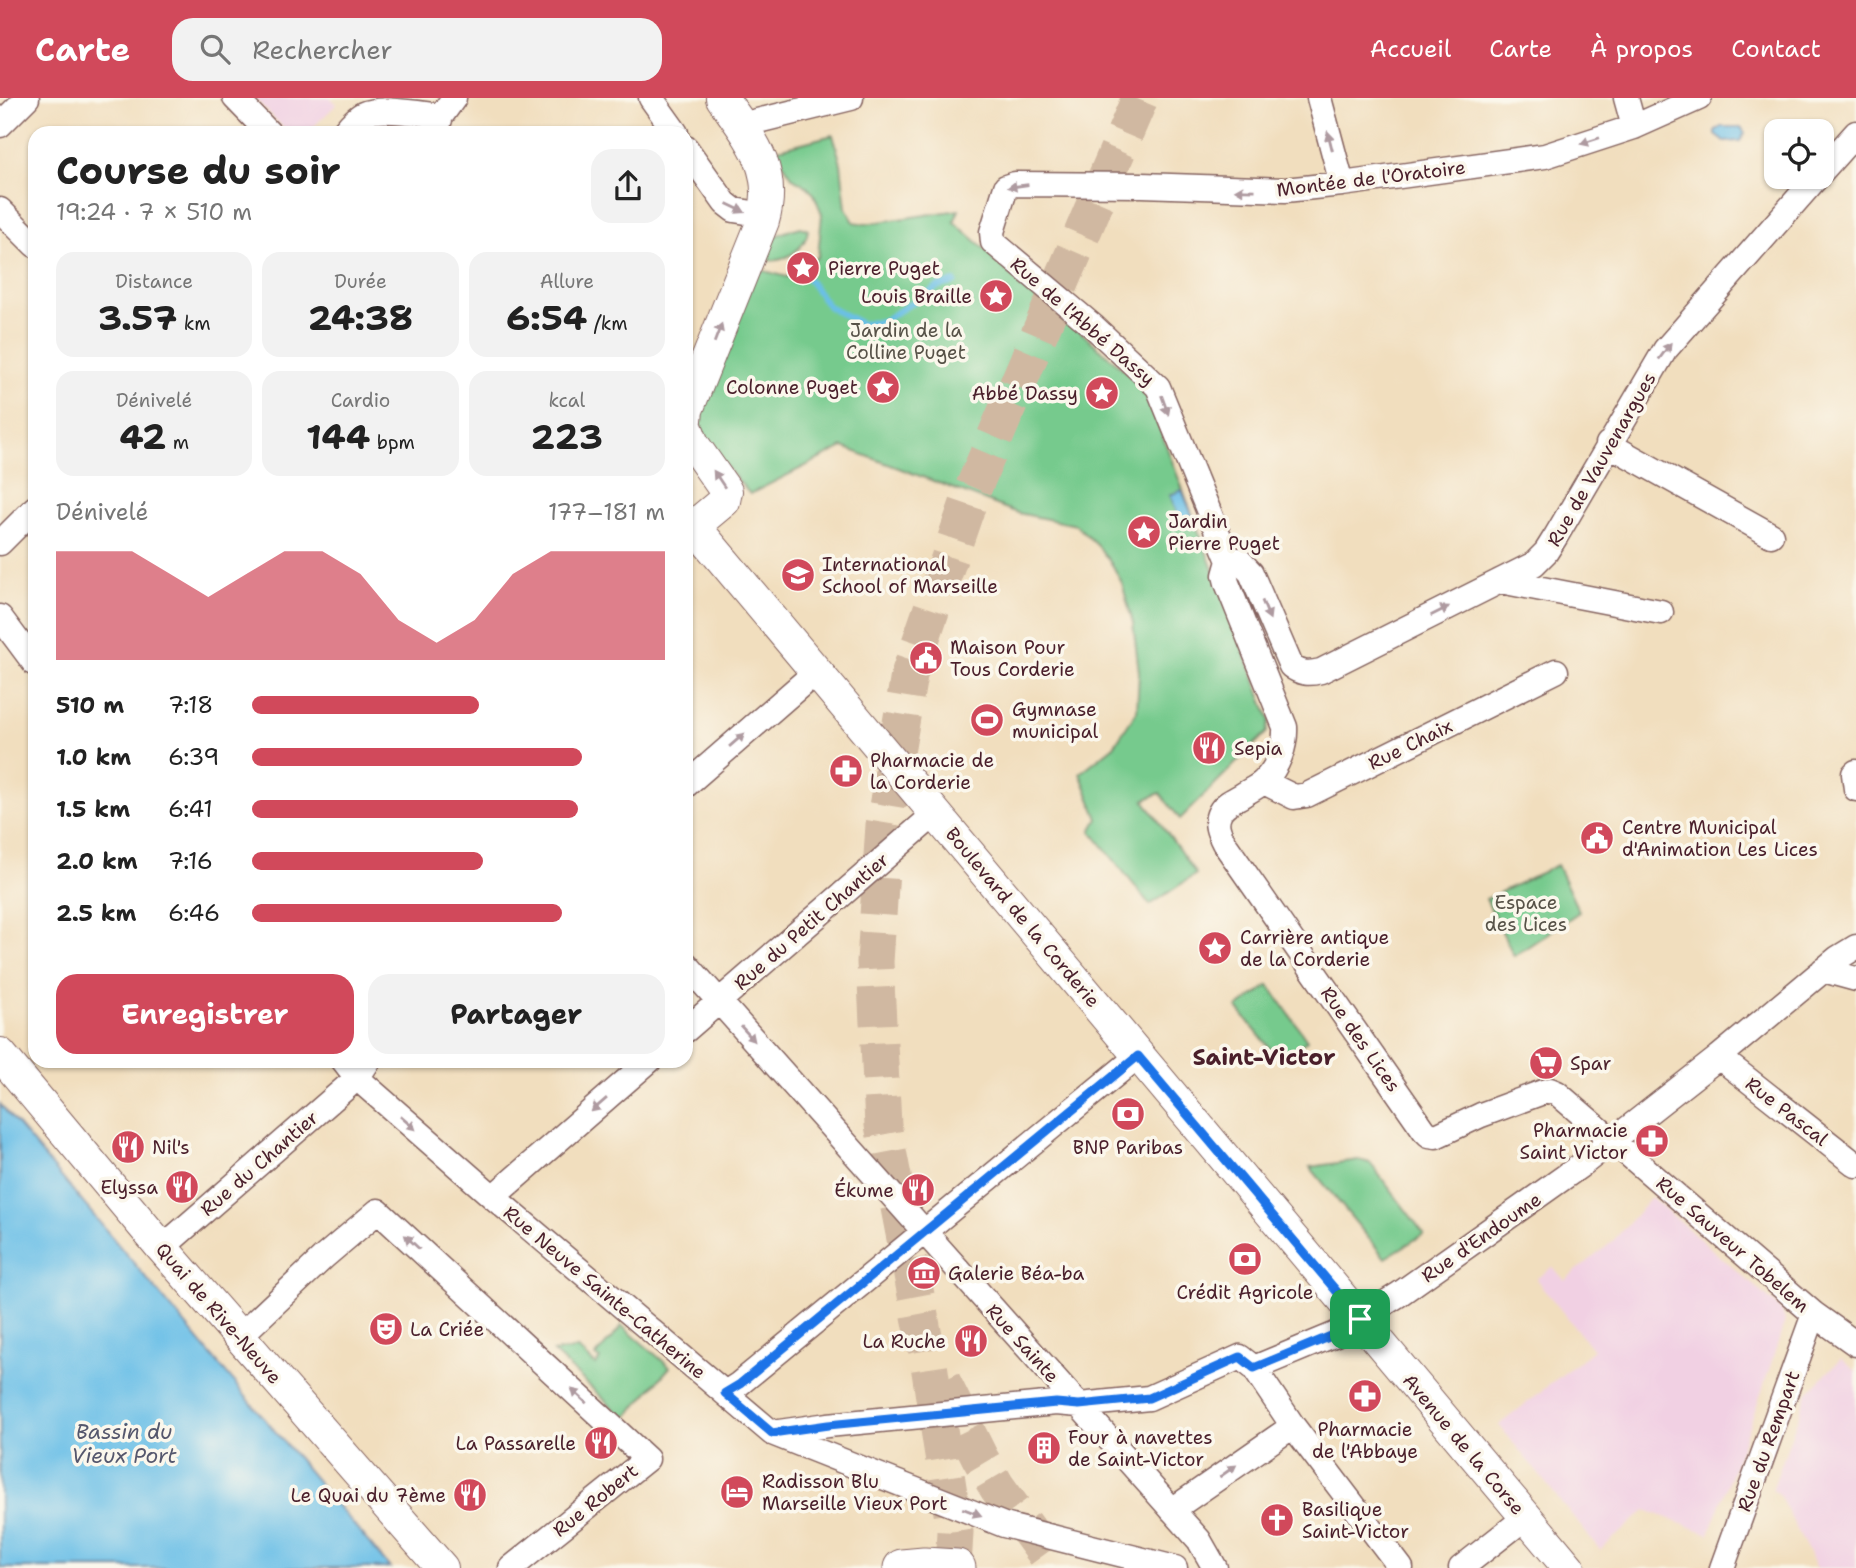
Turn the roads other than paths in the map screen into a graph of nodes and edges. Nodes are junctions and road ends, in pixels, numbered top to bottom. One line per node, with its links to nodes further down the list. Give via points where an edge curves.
1 (27, 98): 10 (street)
2 (235, 98): 12 (street)
3 (652, 98): 14 (street)
4 (722, 98): 11 (main road)
5 (851, 98): 11 (street)
6 (1319, 98): 19 (street, one-way to 6)
7 (1626, 98): 15 (street)
8 (1699, 98): 15 (street, Montée de l'Oratoire)
9 (444, 116): 13 (street, via 377,110 366,112)
10 (0, 125)
11 (741, 125): 22 (main road, via 766,170 769,195)
12 (262, 126)
13 (349, 126)
14 (671, 126)
15 (1634, 127): 19 (street, Montée de l'Oratoire, one-way to 19, via 1545,156)
16 (1856, 133): 17 (street)
17 (1834, 158)
18 (694, 171): 22 (street, one-way to 22, via 734,210)
19 (1342, 184): 24 (street, Montée de l'Oratoire, one-way to 24, via 1285,190 1015,184 1006,187)
20 (1806, 189): 27 (street, Rue de Vauvenargues, one-way to 20, via 1665,350)
21 (0, 210): 23 (street)
22 (765, 215): 25 (main road, one-way to 22)
23 (28, 234)
24 (993, 242): 33 (street, Rue de l'Abbé Dassy, one-way to 33, via 1158,387)
25 (693, 395)
26 (693, 444): 29 (main road, one-way to 26, via 717,509 727,496)
27 (1608, 444): 31 (street); 34 (street, Rue de Vauvenargues, via 1546,552 1534,564)
28 (28, 515): 32 (street)
29 (693, 523)
30 (693, 530): 38 (main road, Boulevard de la Corderie)
31 (1771, 536)
32 (0, 543)
33 (1229, 561): 34 (street, Rue de Vauvenargues, one-way to 34, via 1239,560 1251,573 1291,666 1310,674); 42 (street, Rue des Lices, via 1227,583 1285,727 1286,742)
34 (1500, 581): 35 (street)
35 (1661, 612)
36 (0, 617): 37 (street)
37 (28, 655)
38 (817, 671): 41 (street, one-way to 38); 44 (main road, Boulevard de la Corderie)
39 (1556, 671): 42 (street, Rue Chaix, via 1307,795 1294,797)
40 (1856, 772): 43 (street)
41 (693, 779)
42 (1264, 782): 56 (street, Rue des Lices, via 1219,813 1217,823 1224,843)
43 (1856, 789)
44 (936, 813): 48 (street, Rue du Petit Chantier); 51 (main road, Boulevard de la Corderie)
45 (1843, 959): 47 (street, Rue d'Endoume); 52 (street, Rue d'Endoume)
46 (693, 972): 48 (street, Rue Sainte)
47 (1856, 979)
48 (719, 1001): 49 (street, Rue du Petit Chantier); 60 (street, Rue Sainte, one-way to 60)
49 (693, 1024)
50 (0, 1054): 61 (main road, Quai de Rive-Neuve)
51 (1138, 1056): 60 (street); 63 (main road, Boulevard de la Corderie)
52 (1718, 1057): 57 (street, Rue d'Endoume); 58 (street, Rue Pascal)
53 (354, 1068): 61 (street, Rue du Chantier)
54 (358, 1068): 59 (street, Rue Neuve Sainte-Catherine, one-way to 59)
55 (641, 1068): 59 (street, one-way to 59)
56 (1420, 1124): 57 (street, Rue Sauveur Tobelem, via 1436,1136 1550,1090)
57 (1612, 1140): 62 (street, Rue Sauveur Tobelem); 63 (street, Rue d'Endoume)
58 (1856, 1165)
59 (493, 1197): 67 (street, Rue Neuve Sainte-Catherine)
60 (925, 1233): 67 (street); 68 (street, Rue Sainte)
61 (162, 1248): 64 (main road, Quai de Rive-Neuve)
62 (1814, 1314): 65 (street, Rue Sauveur Tobelem); 82 (street, Rue du Rempart)
63 (1360, 1319): 66 (street, Rue d'Endoume, via 1336,1334); 72 (main road, Avenue de la Corse)
64 (239, 1337): 73 (main road, Quai de Rive-Neuve); 74 (street, Rue Robert, one-way to 64, via 647,1459 378,1211)
65 (1856, 1343)
66 (1254, 1368): 68 (street, via 1240,1357 1149,1398); 69 (street)
67 (725, 1393): 70 (street, Rue Neuve Sainte-Catherine)
68 (1079, 1405): 70 (street, via 1056,1403); 71 (street, Rue Sainte)
69 (1293, 1426): 71 (street, one-way to 69); 79 (street)
70 (772, 1433): 77 (street, Rue Neuve Sainte-Catherine, one-way to 77, via 1004,1525)
71 (1172, 1510): 78 (street, Rue Sainte, via 1199,1540)
72 (1526, 1517): 80 (street); 81 (main road, Avenue de la Corse)
73 (442, 1568)
74 (511, 1568)
75 (902, 1568): 76 (highway)
76 (957, 1568)
77 (1175, 1568)
78 (1215, 1568)
79 (1401, 1568)
80 (1461, 1568)
81 (1569, 1568)
82 (1722, 1568)

